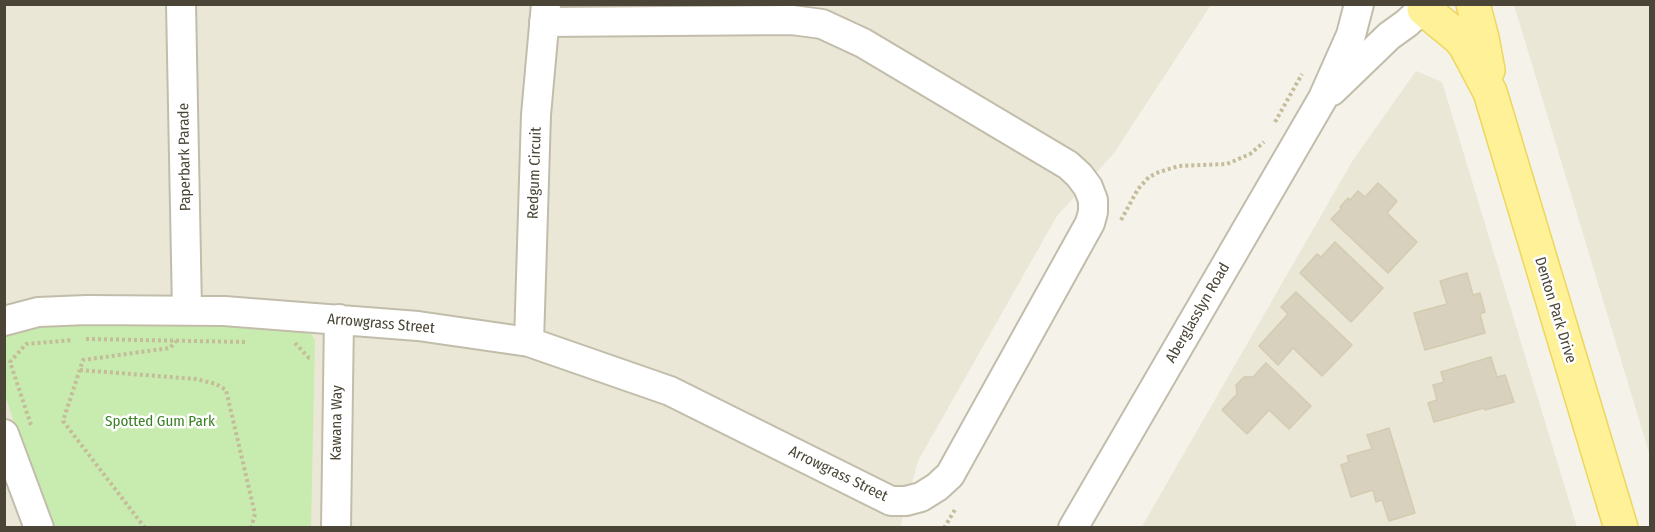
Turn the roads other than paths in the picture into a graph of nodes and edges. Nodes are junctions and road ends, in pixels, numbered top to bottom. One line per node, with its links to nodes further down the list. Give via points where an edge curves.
1 (182, 4): 8 (street, Paperbark Parade)
2 (1359, 4): 7 (street, Aberglasslyn Road, via 1351,35)
3 (1473, 4): 6 (main road, Denton Park Drive, via 1486,53)
4 (1420, 7): 6 (main road, Denton Park Drive, via 1466,45); 7 (street, Aberglasslyn Road)
5 (545, 13): 11 (street, Redgum Circuit, via 536,115); 11 (street, Arrowgrass Street, via 822,24 863,43 1068,165 1089,186 1093,212 950,475 921,497 906,501 879,496 670,391)
6 (1490, 92): 16 (main road, Denton Park Drive)
7 (1323, 98): 15 (street, Aberglasslyn Road)
8 (187, 310): 9 (street, Arrowgrass Street); 10 (street, Arrowgrass Street, via 38,312)
9 (339, 320): 11 (street, Arrowgrass Street, via 418,326); 14 (street, Kawana Way)
10 (4, 321)
11 (529, 342)
12 (4, 434): 13 (street)
13 (39, 528)
14 (336, 528)
15 (1073, 528)
16 (1621, 528)

